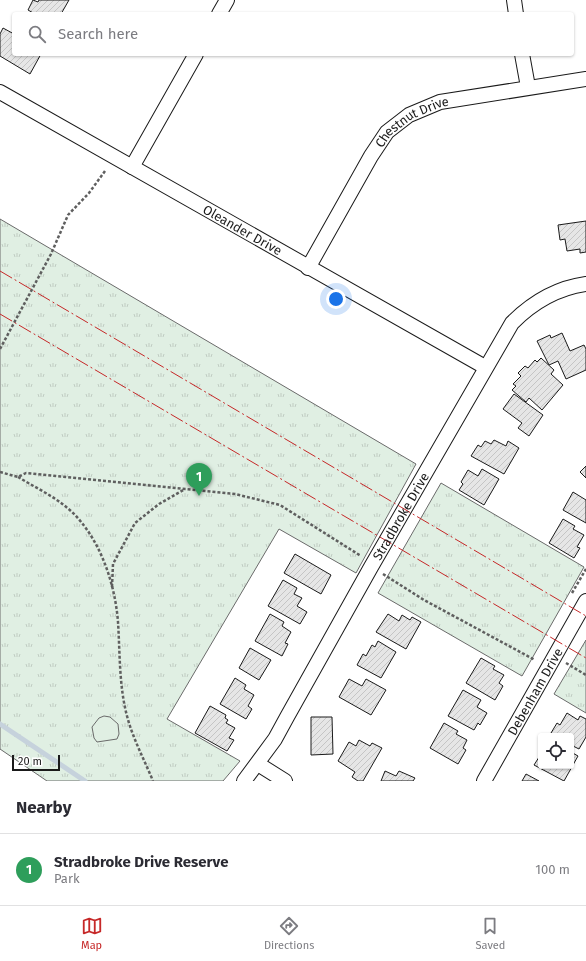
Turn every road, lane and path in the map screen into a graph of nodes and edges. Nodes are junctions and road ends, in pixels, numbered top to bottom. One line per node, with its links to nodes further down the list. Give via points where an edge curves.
1 (227, 0): 3 (street)
2 (514, 0): 4 (street)
3 (220, 12)
4 (516, 12)
5 (195, 56): 10 (street)
6 (522, 56): 8 (street)
7 (586, 78): 8 (street, Chestnut Drive)
8 (528, 87): 12 (street, Chestnut Drive, via 440,102 409,115 388,132 371,156)
9 (0, 92): 10 (street, Oleander Drive)
10 (132, 167): 12 (street, Oleander Drive)
11 (105, 171): 14 (path, via 68,215 51,254)
12 (308, 268): 15 (street, Oleander Drive)
13 (586, 284): 15 (street, Stradbroke Drive, via 556,292 534,303 512,323)
14 (0, 349)
15 (485, 367): 19 (street, Stradbroke Drive)
16 (0, 472): 17 (path)
17 (18, 477): 18 (path, via 26,473); 20 (path, via 71,512 92,536 104,562)
18 (185, 489): 19 (path, via 235,494 280,505 360,555); 20 (path, via 159,504 135,523 112,564)
19 (371, 567): 22 (path, via 424,600 534,660); 24 (street, Stradbroke Drive)
20 (112, 592): 25 (path, via 118,620 127,716)
21 (586, 601): 22 (street, Debenham Drive)
22 (555, 656): 23 (path); 28 (street, Debenham Drive)
23 (586, 674)
24 (258, 764): 26 (street, Stradbroke Drive); 27 (street)
25 (153, 781)
26 (244, 781)
27 (285, 781)
28 (484, 781)

